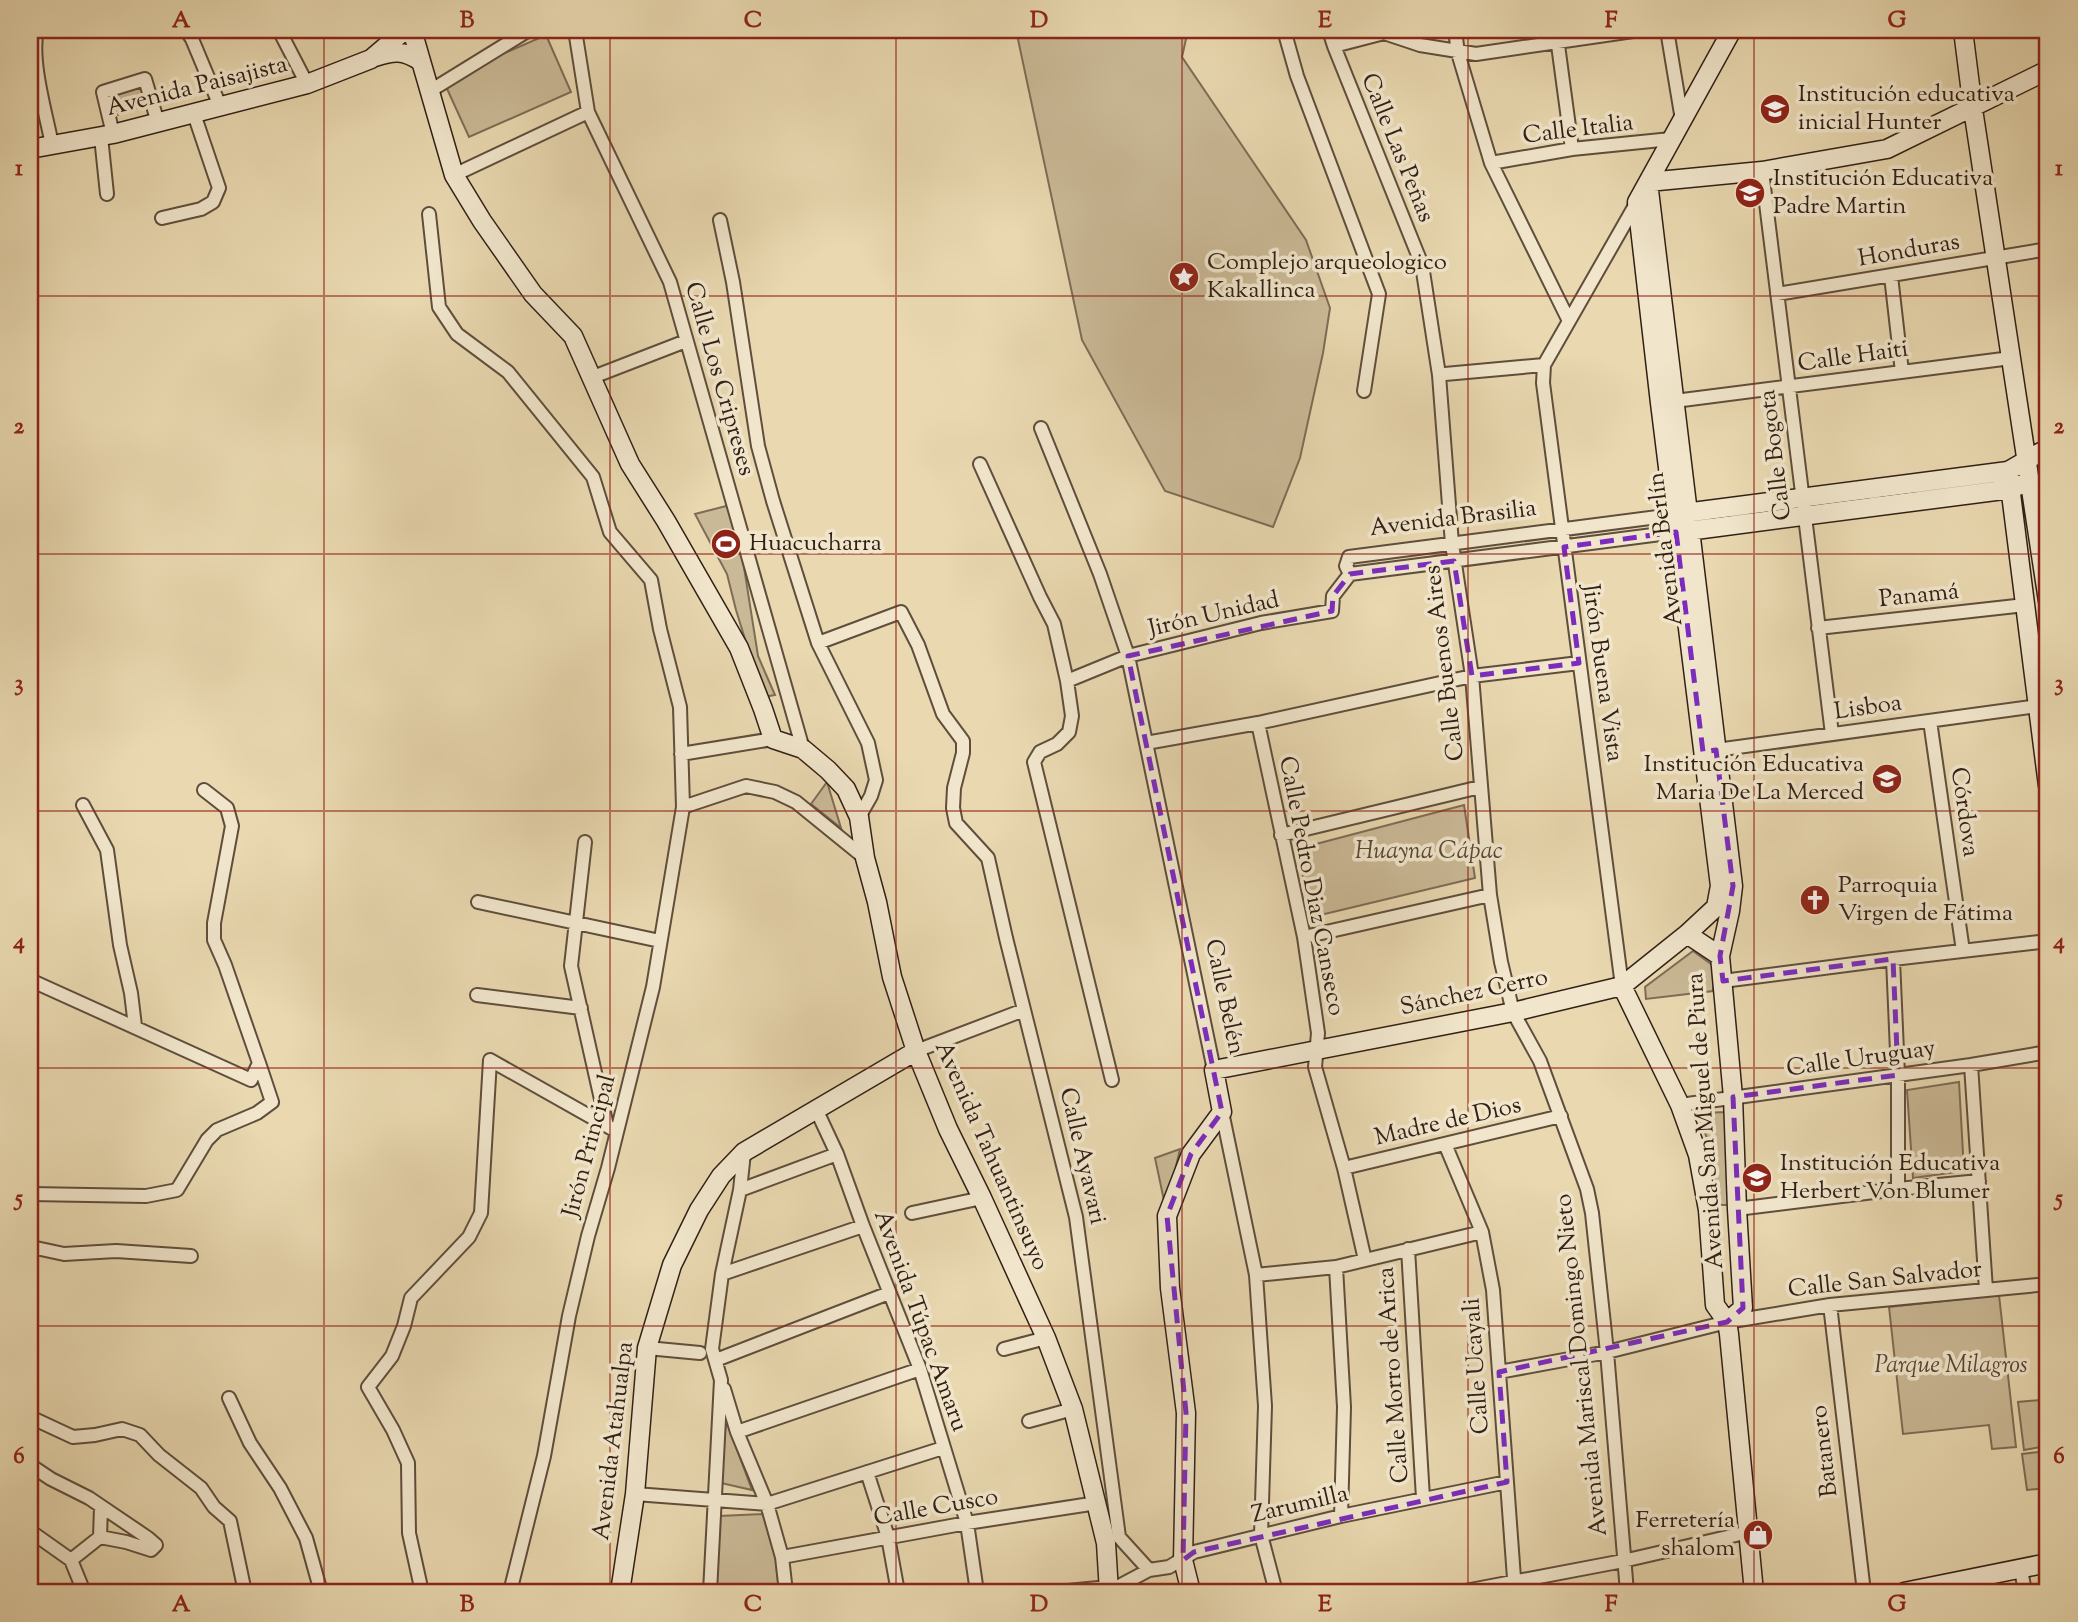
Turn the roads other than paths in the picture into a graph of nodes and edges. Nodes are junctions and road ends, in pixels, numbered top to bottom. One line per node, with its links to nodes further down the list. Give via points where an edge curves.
1 (37, 30): 33 (street, via 37,61)
2 (186, 30): 25 (street)
3 (279, 30): 23 (street)
4 (405, 30): 20 (street, Avenida Paisajista)
5 (412, 30): 21 (street)
6 (529, 30): 24 (street)
7 (575, 30): 27 (street, Calle Los Cripreses)
8 (1284, 30): 58 (street, via 1379,294)
9 (1329, 30): 18 (street, Calle Las Peñas)
10 (1455, 30): 19 (street)
11 (1640, 30): 17 (street)
12 (1667, 30): 29 (street)
13 (1732, 30): 29 (street)
14 (1952, 30): 26 (street, via 1962,97)
15 (1963, 30): 26 (street)
16 (1383, 31): 18 (street); 19 (street)
17 (1557, 36): 19 (street, via 1476,54); 35 (street)
18 (1334, 46): 47 (street, Calle Las Peñas)
19 (1458, 53): 36 (street)
20 (371, 59): 21 (street, via 393,52); 23 (street, Avenida Paisajista)
21 (421, 61): 24 (street)
22 (2048, 70): 26 (street)
23 (307, 84): 25 (street, Avenida Paisajista)
24 (430, 91): 38 (street)
25 (220, 106): 28 (street, Avenida Paisajista)
26 (1973, 108): 37 (street, via 1887,149); 46 (street)
27 (588, 112): 38 (street); 51 (street, Calle Los Cripreses, via 670,282)
28 (194, 114): 30 (street, Avenida Paisajista); 43 (street, via 219,188 214,202 201,209)
29 (1682, 120): 32 (street)
30 (158, 123): 31 (street, Avenida Paisajista); 31 (street, via 145,79 103,92)
31 (107, 136): 33 (street, Avenida Paisajista); 40 (street)
32 (1671, 139): 35 (street, Calle Italia); 39 (street)
33 (52, 145): 34 (street, Avenida Paisajista)
34 (30, 149)
35 (1572, 149): 36 (street, Calle Italia)
36 (1491, 163): 50 (street)
37 (1762, 171): 39 (street); 49 (street, Calle Bogota)
38 (454, 175): 56 (street, via 533,294 573,336)
39 (1648, 182): 41 (street); 59 (street, Avenida Berlín)
40 (107, 194)
41 (1637, 202): 50 (street); 59 (street, Avenida Berlín)
42 (429, 214): 91 (street, Jirón Principal, via 439,307 457,334 508,372 593,477 610,532 651,580 680,707)
43 (162, 218)
44 (720, 220): 78 (street, via 758,446)
45 (2048, 249): 46 (street, Honduras)
46 (1996, 257): 48 (street, Honduras); 52 (street)
47 (1422, 265): 70 (street, Calle Buenos Aires, via 1439,375)
48 (1891, 276): 49 (street, Honduras); 54 (street)
49 (1777, 294): 57 (street, Calle Bogota)
50 (1569, 321): 53 (street)
51 (686, 341): 56 (street); 89 (street, Calle Los Cripreses)
52 (2011, 358): 54 (street, Calle Haiti); 62 (street)
53 (1544, 365): 55 (street); 68 (street, Jirón Buena Vista)
54 (1902, 372): 57 (street, Calle Haiti)
55 (1445, 374)
56 (593, 377): 87 (street, via 630,464 739,648)
57 (1789, 387): 59 (street, Calle Haiti); 66 (street, Calle Bogota)
58 (1364, 391)
59 (1666, 402): 67 (street, Avenida Berlín)
60 (1041, 428): 79 (street, Calle Belén)
61 (2048, 447): 62 (street, Avenida Brasilia)
62 (2026, 460): 64 (street, Avenida Brasilia); 65 (street)
63 (980, 464): 82 (street, via 1054,624)
64 (2009, 480): 65 (street, Avenida Brasilia); 66 (street, Avenida Brasilia); 72 (street)
65 (2029, 481): 69 (street)
66 (1803, 507): 67 (street, Avenida Brasilia); 77 (street, Calle Bogota)
67 (1681, 522): 68 (street, Avenida Brasilia); 71 (street, Avenida Brasilia); 90 (street, Avenida Berlín)
68 (1561, 529): 70 (street, Avenida Brasilia); 71 (street, Jirón Buena Vista)
69 (2044, 542): 72 (street); 75 (street)
70 (1452, 544): 73 (street, Calle Buenos Aires); 74 (street, Avenida Brasilia, via 1349,557 1346,566)
71 (1564, 547): 73 (street, Avenida Brasilia); 80 (street, Jirón Buena Vista)
72 (2018, 547): 76 (street)
73 (1454, 561): 74 (street, Avenida Brasilia); 81 (street, Calle Buenos Aires)
74 (1350, 574): 79 (street, Jirón Unidad, via 1334,596 1332,611 1261,623)
75 (2048, 601)
76 (2025, 605): 77 (street, Panamá); 83 (street)
77 (1818, 628): 86 (street, Calle Bogota)
78 (818, 643): 97 (street, via 868,743 876,780); 117 (street, Calle Ayavari, via 901,612 943,714 963,741 954,789 956,824 988,858)
79 (1128, 656): 82 (street, Jirón Unidad); 88 (street, Calle Belén)
80 (1579, 663): 81 (street); 114 (street, Jirón Buena Vista)
81 (1472, 676): 85 (street); 93 (street, Calle Buenos Aires)
82 (1067, 681): 127 (street, via 1072,716 1069,732 1040,752 1034,762)
83 (2038, 706): 84 (street, Lisboa); 92 (street)
84 (1930, 721): 86 (street, Lisboa); 109 (street, Córdova)
85 (1258, 723): 88 (street); 98 (street, Calle Pedro Diaz Canseco)
86 (1832, 734): 90 (street, Lisboa)
87 (773, 739): 89 (street, Avenida Tahuantinsuyo); 91 (street)
88 (1146, 743): 125 (street, Calle Belén)
89 (803, 749): 97 (street, Avenida Tahuantinsuyo, via 846,789)
90 (1709, 751): 103 (street, Avenida Berlín, via 1732,886)
91 (681, 754): 96 (street, Jirón Principal)
92 (2048, 786)
93 (1480, 788): 98 (street); 101 (street, Calle Buenos Aires)
94 (204, 790): 123 (street, via 227,808 232,826 214,940)
95 (83, 805): 119 (street, via 107,850)
96 (683, 807): 100 (street, via 746,786 775,792 796,802); 107 (street, Jirón Principal)
97 (859, 817): 100 (street, Avenida Tahuantinsuyo)
98 (1281, 835): 106 (street, Calle Pedro Diaz Canseco)
99 (584, 842): 104 (street)
100 (865, 859): 121 (street, Avenida Tahuantinsuyo, via 892,977)
101 (1490, 895): 106 (street); 118 (street, Calle Buenos Aires)
102 (478, 902): 104 (street)
103 (1723, 909): 105 (street, Sánchez Cerro); 110 (street, Avenida San Miguel de Piura)
104 (576, 922): 107 (street); 116 (street, via 571,966)
105 (1687, 934): 110 (street); 114 (street, Sánchez Cerro)
106 (1304, 937): 120 (street, Calle Pedro Diaz Canseco, via 1318,1033)
107 (660, 941): 133 (street, Jirón Principal, via 653,987)
108 (2048, 941): 109 (street)
109 (1963, 951): 111 (street)
110 (1720, 956): 113 (street, Avenida San Miguel de Piura)
111 (1893, 959): 113 (street); 126 (street)
112 (30, 980): 119 (street)
113 (1723, 981): 128 (street, Avenida San Miguel de Piura)
114 (1622, 986): 118 (street, Sánchez Cerro); 129 (street, Avenida San Miguel de Piura)
115 (477, 995): 116 (street)
116 (581, 1009): 133 (street)
117 (1024, 1010): 121 (street); 190 (street, Calle Ayavari, via 1076,1217)
118 (1513, 1012): 120 (street, Sánchez Cerro); 132 (street, Avenida Mariscal Domingo Nieto, via 1540,1061)
119 (135, 1026): 123 (street, via 251,1080)
120 (1316, 1049): 125 (street, Sánchez Cerro); 137 (street, Calle Pedro Diaz Canseco, via 1315,1067)
121 (916, 1051): 130 (street, Avenida Atahualpa); 142 (street, Avenida Tahuantinsuyo)
122 (2048, 1052): 124 (street, Calle Uruguay)
123 (259, 1062): 141 (street, via 272,1102 217,1130 177,1190 146,1196)
124 (1971, 1065): 126 (street, Calle Uruguay); 138 (street)
125 (1214, 1070): 131 (street, Calle Belén)
126 (1898, 1075): 128 (street, Calle Uruguay); 139 (street)
127 (1112, 1080)
128 (1733, 1097): 129 (street, Calle Uruguay); 143 (street, Avenida San Miguel de Piura)
129 (1680, 1105): 158 (street, Avenida San Miguel de Piura, via 1698,1155 1708,1210 1714,1305)
130 (817, 1109): 135 (street, Avenida Atahualpa); 136 (street, Avenida Túpac Amaru)
131 (1222, 1112): 153 (street, Calle Belén); 193 (street, via 1191,1154 1167,1216 1170,1287 1186,1413)
132 (1562, 1116): 134 (street, Madre de Dios); 162 (street, Avenida Mariscal Domingo Nieto, via 1592,1213)
133 (612, 1129): 204 (street, via 490,1060 481,1213 469,1237 411,1298 392,1356 368,1387 408,1463 409,1533); 205 (street, Jirón Principal, via 569,1316 544,1457)
134 (1446, 1144): 137 (street, Madre de Dios); 146 (street, Calle Ucayali)
135 (744, 1153): 140 (street); 160 (street, Avenida Atahualpa, via 721,1176 699,1210 672,1265)
136 (837, 1154): 140 (street); 145 (street, Avenida Túpac Amaru)
137 (1344, 1168): 150 (street, Calle Pedro Diaz Canseco)
138 (1979, 1181): 139 (street); 155 (street)
139 (1898, 1189): 143 (street)
140 (740, 1190): 152 (street)
141 (30, 1194)
142 (982, 1198): 144 (street); 159 (street, Avenida Tahuantinsuyo)
143 (1737, 1209): 158 (street, Avenida San Miguel de Piura, via 1743,1308)
144 (912, 1213)
145 (863, 1226): 152 (street); 156 (street, Avenida Túpac Amaru)
146 (1482, 1233): 147 (street); 166 (street, Calle Ucayali, via 1493,1290)
147 (1408, 1249): 150 (street); 178 (street, Calle Morro de Arica)
148 (30, 1250): 149 (street)
149 (191, 1256)
150 (1365, 1260): 151 (street)
151 (1336, 1267): 153 (street); 183 (street, via 1344,1407)
152 (722, 1275): 164 (street, via 712,1349)
153 (1256, 1275): 187 (street, Calle Belén, via 1265,1406)
154 (2048, 1284): 155 (street, Calle San Salvador)
155 (1986, 1290): 157 (street, Calle San Salvador)
156 (889, 1293): 164 (street); 165 (street, Avenida Túpac Amaru)
157 (1830, 1305): 158 (street, Calle San Salvador); 217 (street, Batanero)
158 (1727, 1322): 162 (street, Calle San Salvador); 186 (street, Avenida San Miguel de Piura)
159 (1046, 1338): 161 (street); 169 (street, Avenida Tahuantinsuyo)
160 (647, 1348): 163 (street); 177 (street, Avenida Atahualpa)
161 (1004, 1349)
162 (1607, 1352): 166 (street, Calle San Salvador); 194 (street, Avenida Mariscal Domingo Nieto)
163 (700, 1353)
164 (716, 1360): 167 (street)
165 (920, 1369): 172 (street); 173 (street, Avenida Túpac Amaru)
166 (1499, 1372): 176 (street, Calle Ucayali)
167 (721, 1380): 172 (street); 179 (street)
168 (229, 1398): 203 (street, via 306,1538)
169 (1073, 1409): 171 (street); 180 (street, Avenida Tahuantinsuyo)
170 (30, 1418): 202 (street, via 73,1437 122,1429 140,1435 201,1488 230,1521)
171 (1029, 1421)
172 (737, 1432): 181 (street)
173 (943, 1448): 175 (street); 184 (street, Avenida Túpac Amaru)
174 (30, 1465): 182 (street)
175 (867, 1472): 181 (street); 189 (street)
176 (1507, 1482): 178 (street, Zarumilla); 198 (street, Calle Ucayali)
177 (635, 1494): 179 (street); 206 (street, Avenida Atahualpa)
178 (1423, 1498): 183 (street, Zarumilla)
179 (714, 1501): 181 (street); 207 (street)
180 (1097, 1503): 184 (street, Calle Cusco); 190 (street, Avenida Tahuantinsuyo)
181 (767, 1504): 191 (street)
182 (101, 1507): 188 (street); 188 (street, via 156,1545 151,1550)
183 (1341, 1516): 187 (street, Zarumilla)
184 (968, 1523): 189 (street, Calle Cusco); 210 (street, Avenida Túpac Amaru)
185 (30, 1531): 192 (street)
186 (1749, 1532): 194 (street); 216 (street, Avenida San Miguel de Piura)
187 (1261, 1535): 193 (street, Zarumilla, via 1194,1552); 213 (street, Calle Belén)
188 (100, 1537): 192 (street)
189 (888, 1537): 191 (street, Calle Cusco); 209 (street)
190 (1112, 1540): 197 (street); 199 (street, Avenida Tahuantinsuyo)
191 (782, 1557): 208 (street)
192 (71, 1560): 201 (street)
193 (1183, 1560): 197 (street, Zarumilla); 212 (street)
194 (1623, 1561): 198 (street); 215 (street, Avenida Mariscal Domingo Nieto)
195 (2048, 1563): 196 (street)
196 (2021, 1569): 200 (street); 219 (street)
197 (1149, 1570): 199 (street, Zarumilla)
198 (1514, 1587): 214 (street)
199 (1114, 1589): 211 (street)
200 (1945, 1589): 218 (street)
201 (84, 1592)
202 (245, 1592)
203 (321, 1592)
204 (422, 1592)
205 (510, 1592)
206 (620, 1592)
207 (709, 1592)
208 (786, 1592)
209 (898, 1592)
210 (977, 1592)
211 (1057, 1592)
212 (1191, 1592)
213 (1276, 1592)
214 (1460, 1592)
215 (1627, 1592)
216 (1754, 1592)
217 (1864, 1592)
218 (1904, 1592)
219 (2025, 1592)

